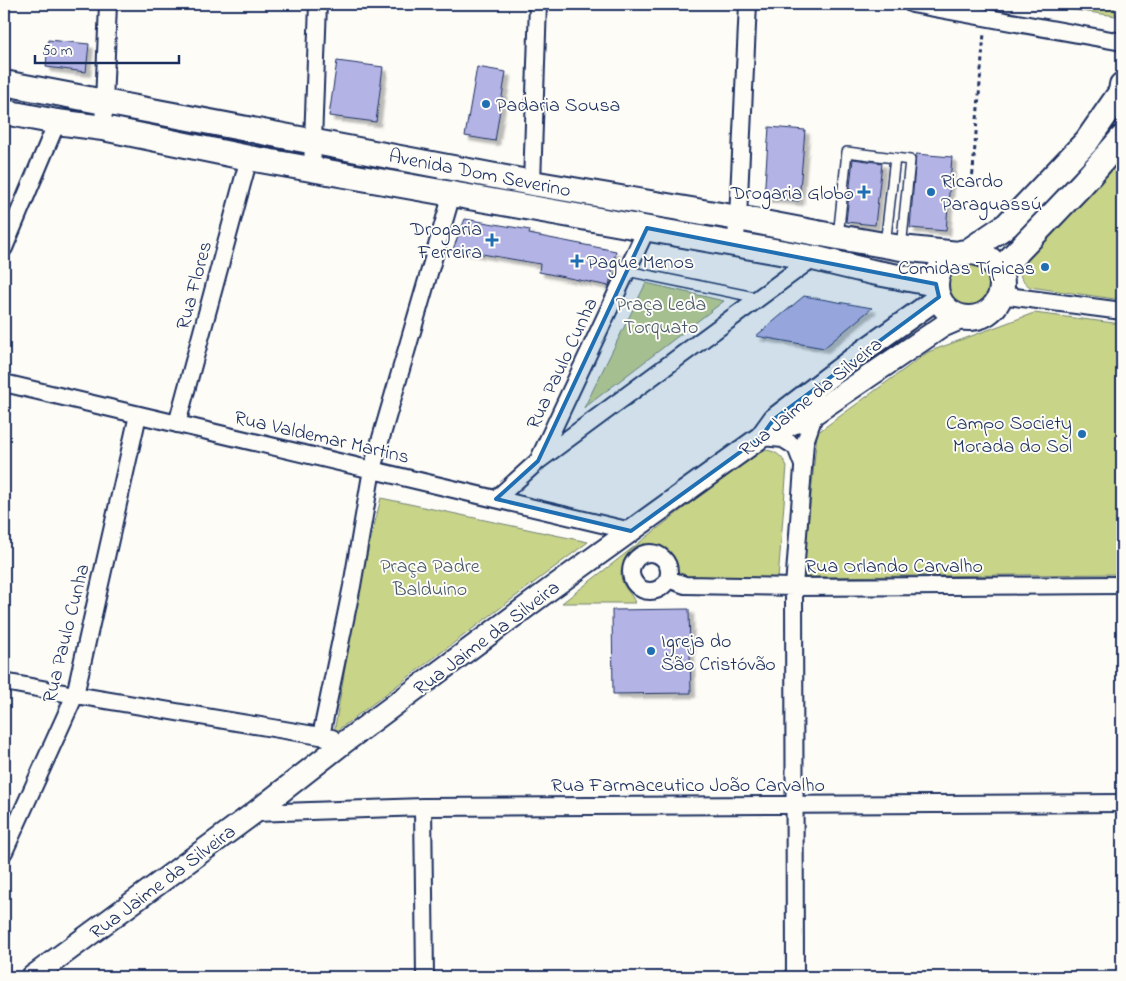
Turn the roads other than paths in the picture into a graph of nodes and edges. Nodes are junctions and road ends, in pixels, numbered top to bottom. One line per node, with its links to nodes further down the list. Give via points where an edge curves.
1 (108, 4): 10 (street)
2 (318, 4): 15 (street)
3 (538, 4): 19 (street)
4 (748, 4): 21 (street)
5 (912, 4): 6 (street)
6 (986, 10): 7 (street)
7 (1122, 42)
8 (4, 83): 10 (main road, Avenida Dom Severino)
9 (1122, 85): 27 (main road, via 1121,92 1088,141 1006,225)
10 (104, 101): 13 (street); 15 (main road, Avenida Dom Severino)
11 (4, 112): 12 (main road, Avenida Dom Severino)
12 (58, 122): 13 (main road, Avenida Dom Severino); 26 (street)
13 (103, 128): 16 (main road, Avenida Dom Severino)
14 (1122, 138): 30 (main road)
15 (313, 141): 18 (street); 19 (main road, Avenida Dom Severino)
16 (249, 158): 18 (main road, Avenida Dom Severino); 39 (street, Rua Flores)
17 (895, 158): 23 (lane, via 847,152); 25 (lane); 25 (lane, via 910,160)
18 (312, 169): 20 (main road, Avenida Dom Severino)
19 (532, 183): 21 (main road, Avenida Dom Severino)
20 (452, 194): 22 (main road, Avenida Dom Severino); 43 (street)
21 (738, 218): 23 (main road, Avenida Dom Severino); 24 (street)
22 (647, 228): 24 (main road, Avenida Dom Severino); 29 (street, Rua Paulo Cunha)
23 (838, 237): 25 (main road, Avenida Dom Severino)
24 (735, 244): 28 (main road, Avenida Dom Severino)
25 (893, 246): 27 (main road, Avenida Dom Severino)
26 (4, 248)
27 (963, 253): 30 (main road, via 986,256); 31 (main road, via 942,266 938,274)
28 (813, 258): 31 (main road, Avenida Dom Severino); 33 (street)
29 (627, 271): 33 (lane); 41 (street, Rua Paulo Cunha)
30 (1000, 271): 32 (main road)
31 (938, 290): 35 (main road, via 944,306 953,313); 40 (street, Rua Jaime da Silveira, via 774,419)
32 (1000, 295): 34 (street); 35 (main road, via 988,312)
33 (759, 298): 41 (street)
34 (1122, 311)
35 (974, 317): 37 (street, via 943,326)
36 (4, 384): 38 (street, Rua Valdemar Martins)
37 (815, 413): 40 (street); 42 (street, via 805,442)
38 (138, 415): 39 (street, Rua Valdemar Martins); 50 (street, Rua Paulo Cunha)
39 (178, 424): 43 (street, Rua Valdemar Martins)
40 (761, 437): 42 (street, via 783,439 796,447); 45 (street, Rua Jaime da Silveira)
41 (538, 461): 44 (street)
42 (803, 467): 48 (street)
43 (372, 469): 44 (street, Rua Valdemar Martins); 51 (street)
44 (496, 499): 45 (street, Rua Valdemar Martins)
45 (631, 531): 52 (street, Rua Jaime da Silveira)
46 (668, 579): 48 (street, Rua Orlando Carvalho, via 685,585)
47 (1122, 585): 48 (street, Rua Orlando Carvalho)
48 (794, 587): 54 (street)
49 (4, 682): 50 (street)
50 (75, 696): 51 (street); 57 (street, Rua Paulo Cunha)
51 (321, 736): 52 (street)
52 (346, 740): 56 (street, Rua Jaime da Silveira)
53 (1122, 803): 54 (street, Rua Farmaceutico João Carvalho)
54 (794, 804): 55 (street, Rua Farmaceutico João Carvalho); 60 (street)
55 (423, 807): 56 (street, Rua Farmaceutico João Carvalho); 59 (street)
56 (254, 813): 58 (street, Rua Jaime da Silveira)
57 (4, 852)
58 (32, 977)
59 (425, 977)
60 (795, 977)

